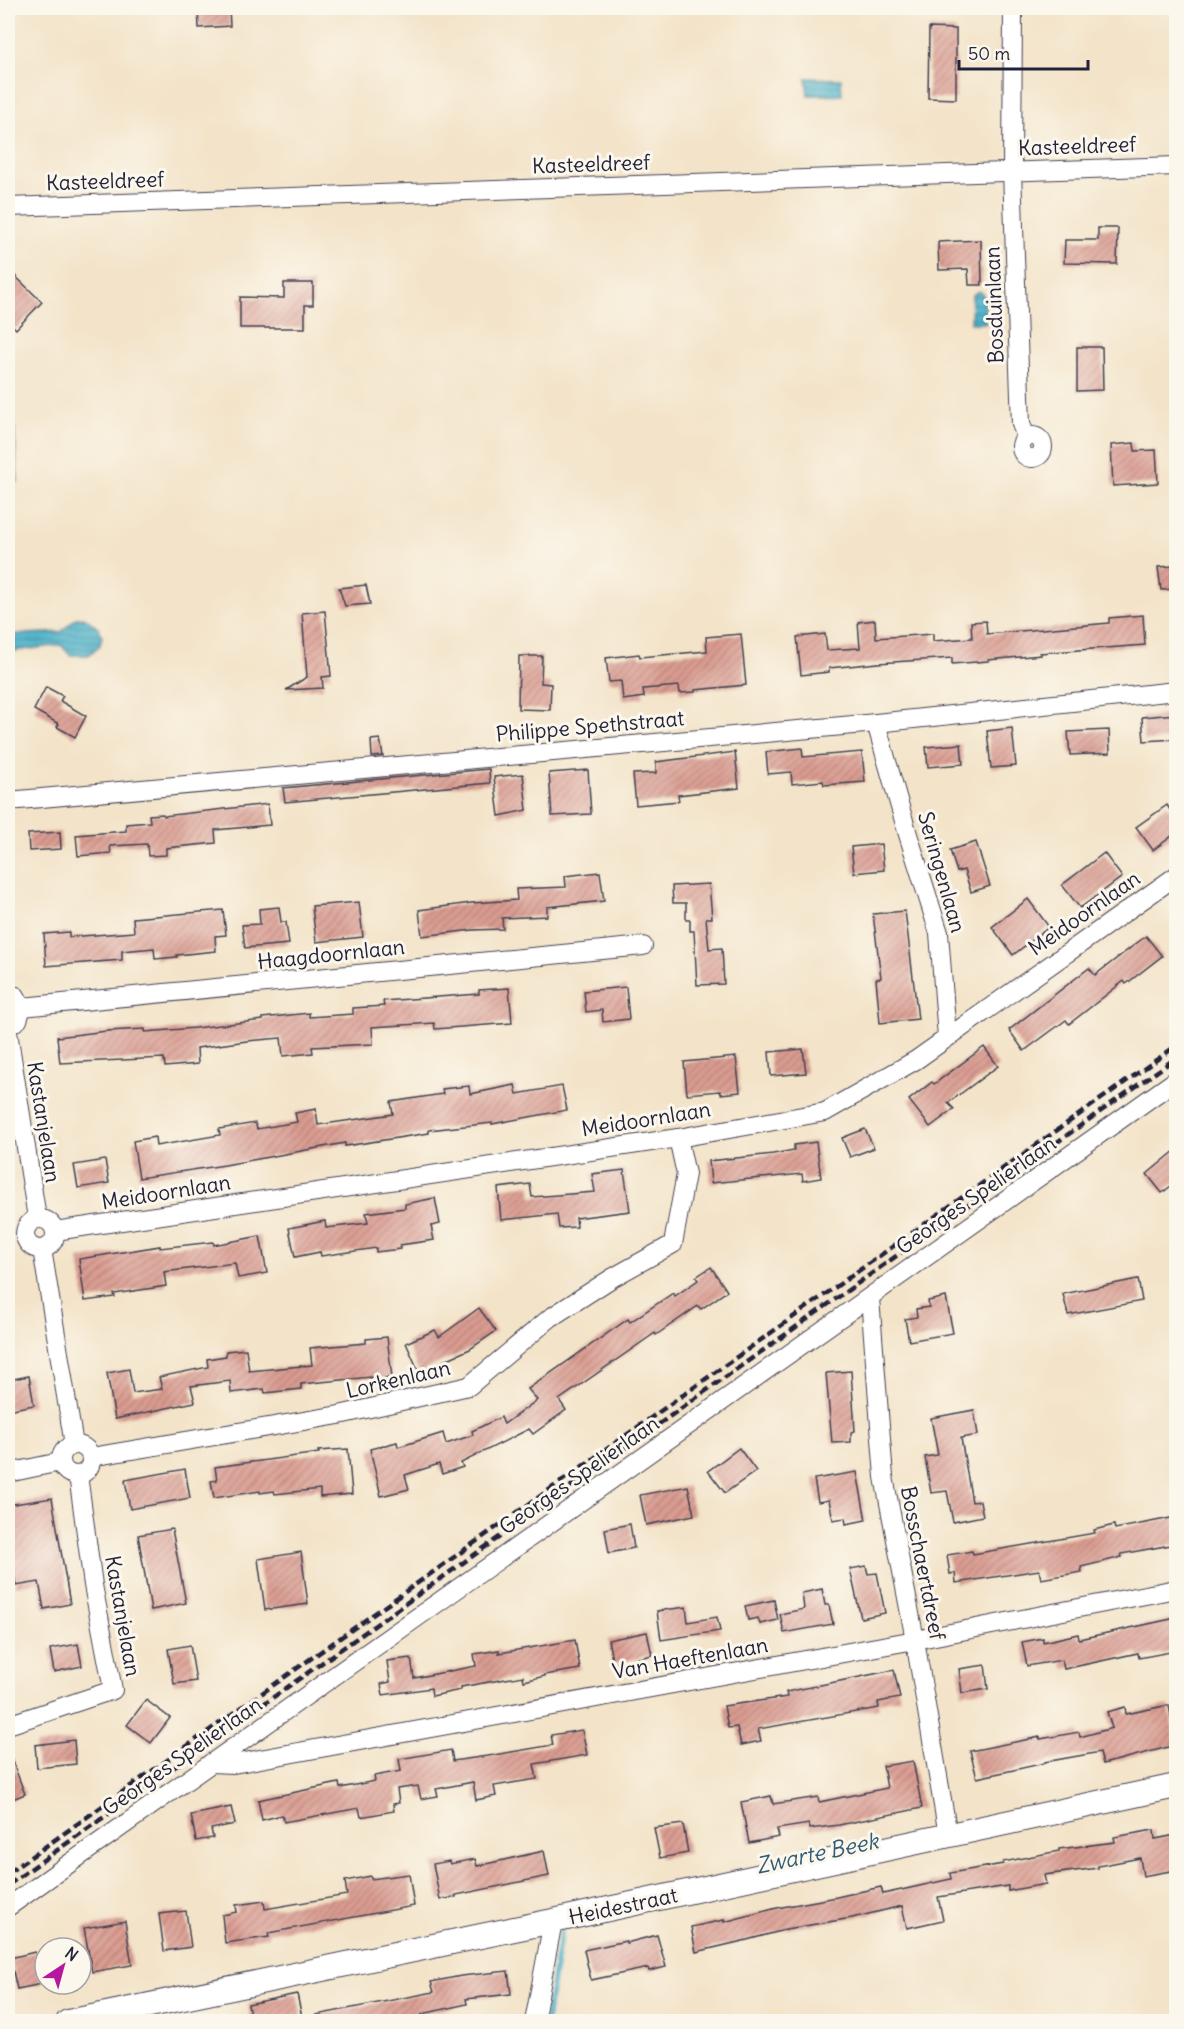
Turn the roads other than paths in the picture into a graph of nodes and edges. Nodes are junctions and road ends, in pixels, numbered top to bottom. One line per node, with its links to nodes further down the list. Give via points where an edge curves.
1 (1013, 8): 3 (street, Bosduinlaan)
2 (1176, 166): 3 (street, Kasteeldreef)
3 (1012, 171): 4 (street, Kasteeldreef); 5 (street, Bosduinlaan, via 1021,424)
4 (8, 207)
5 (1026, 437)
6 (1176, 691): 7 (street, Philippe Spethstraat)
7 (876, 723): 8 (street, Philippe Spethstraat); 15 (street, Seringenlaan, via 939,933)
8 (8, 801)
9 (1176, 876): 15 (street, Meidoornlaan)
10 (644, 946): 12 (street, Haagdoornlaan)
11 (8, 994): 12 (street, via 16,996)
12 (22, 1007): 13 (street, via 18,1020)
13 (8, 1026)
14 (8, 1032): 18 (street, Kastanjelaan)
15 (947, 1037): 17 (street, Meidoornlaan, via 916,1060 825,1112)
16 (1176, 1080): 22 (street, Georges Spelierlaan)
17 (678, 1138): 19 (street, Meidoornlaan); 24 (street, Lorkenlaan, via 686,1174 673,1244 550,1318 469,1386 339,1415)
18 (37, 1218): 19 (street, via 48,1221); 20 (street)
19 (55, 1231): 21 (street, via 52,1244)
20 (16, 1239): 21 (street)
21 (42, 1249): 23 (street)
22 (870, 1298): 29 (street, Bosschaertdreef, via 884,1477); 31 (street, Georges Spelierlaan)
23 (74, 1445): 24 (street, via 86,1448); 25 (street, via 64,1449)
24 (91, 1457): 27 (street, via 88,1470)
25 (60, 1462): 26 (street); 27 (street, via 67,1472)
26 (8, 1473)
27 (78, 1475): 30 (street, Kastanjelaan, via 113,1690)
28 (1176, 1590): 29 (street, Van Haeftenlaan)
29 (915, 1640): 31 (street, Van Haeftenlaan, via 232,1764); 33 (street, Bosschaertdreef)
30 (8, 1725)
31 (211, 1763): 34 (street, Georges Spelierlaan)
32 (1176, 1786): 33 (street, Heidestraat)
33 (948, 1835): 35 (street, Heidestraat)
34 (8, 1907)
35 (553, 1921): 36 (street, Heidestraat); 37 (street)
36 (68, 2022)
37 (534, 2022)

